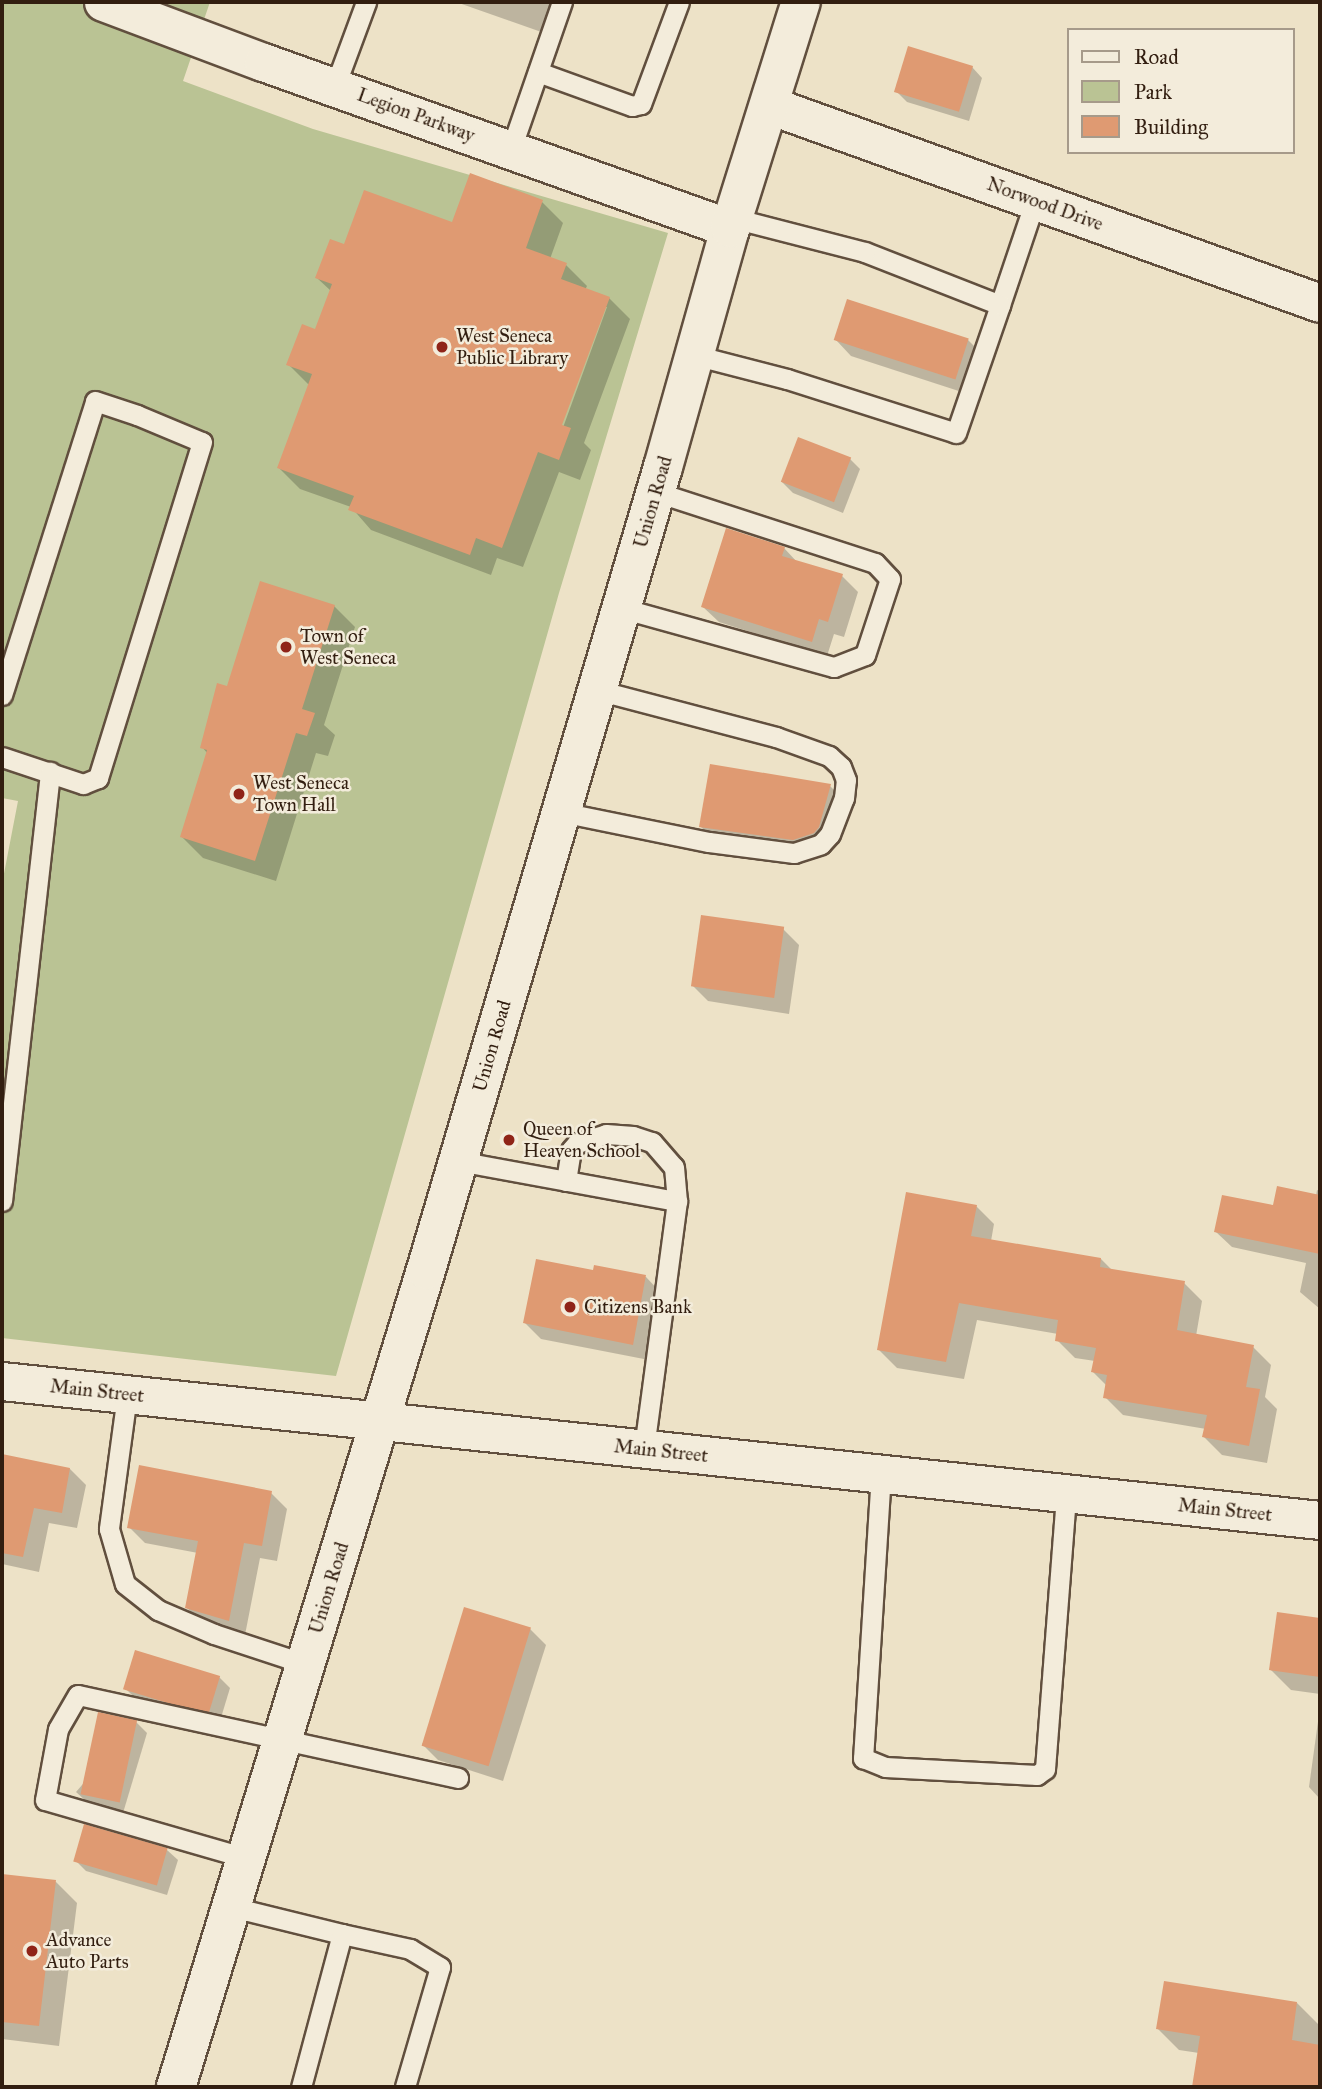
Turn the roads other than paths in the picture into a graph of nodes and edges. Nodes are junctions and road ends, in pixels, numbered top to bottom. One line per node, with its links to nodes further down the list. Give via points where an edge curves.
1 (103, 2): 7 (street, Legion Parkway)
2 (366, 2): 7 (lane)
3 (562, 2): 6 (lane)
4 (679, 2): 6 (lane, via 641,104 632,106)
5 (801, 2): 8 (main road, Union Road)
6 (538, 72): 9 (lane)
7 (335, 86): 9 (street, Legion Parkway)
8 (769, 105): 10 (street, Norwood Drive); 11 (main road, Union Road)
9 (511, 149): 11 (street, Legion Parkway)
10 (1035, 201): 12 (street, Norwood Drive); 13 (lane)
11 (732, 223): 13 (lane, via 865,252); 14 (main road, Union Road)
12 (1320, 303)
13 (1000, 305): 14 (lane, via 957,433)
14 (694, 355): 15 (main road, Union Road)
15 (656, 492): 16 (main road, Union Road); 16 (lane, via 875,563 890,579 866,655 834,667)
16 (621, 608): 17 (main road, Union Road)
17 (597, 690): 21 (main road, Union Road); 21 (lane, via 776,737 829,756 841,766 846,780 844,798 830,834 821,844 794,853 721,844)
18 (2, 695): 20 (lane, via 94,401 202,442 98,778 83,784)
19 (2, 757): 20 (lane)
20 (50, 772): 24 (lane)
21 (561, 812): 22 (main road, Union Road)
22 (458, 1161): 23 (lane); 28 (main road, Union Road)
23 (566, 1181): 25 (lane); 25 (lane, via 571,1150 577,1143 606,1134 633,1136 652,1142 674,1167)
24 (2, 1201)
25 (677, 1201): 29 (lane)
26 (2, 1381): 27 (street, Main Street)
27 (127, 1395): 28 (street, Main Street); 33 (lane, via 108,1528 125,1584 158,1610)
28 (379, 1423): 29 (street, Main Street); 33 (main road, Union Road)
29 (644, 1449): 30 (street, Main Street)
30 (881, 1473): 31 (street, Main Street); 31 (lane, via 863,1758 885,1767 1043,1773)
31 (1066, 1493): 32 (street, Main Street)
32 (1320, 1520)
33 (305, 1664): 34 (main road, Union Road)
34 (283, 1739): 35 (lane); 36 (main road, Union Road); 36 (lane, via 78,1695 58,1729 45,1800)
35 (458, 1778)
36 (246, 1858): 37 (main road, Union Road)
37 (232, 1907): 38 (lane); 39 (main road, Union Road)
38 (342, 1934): 40 (lane); 41 (lane, via 411,1948 440,1967)
39 (176, 2087)
40 (301, 2087)
41 (405, 2087)

